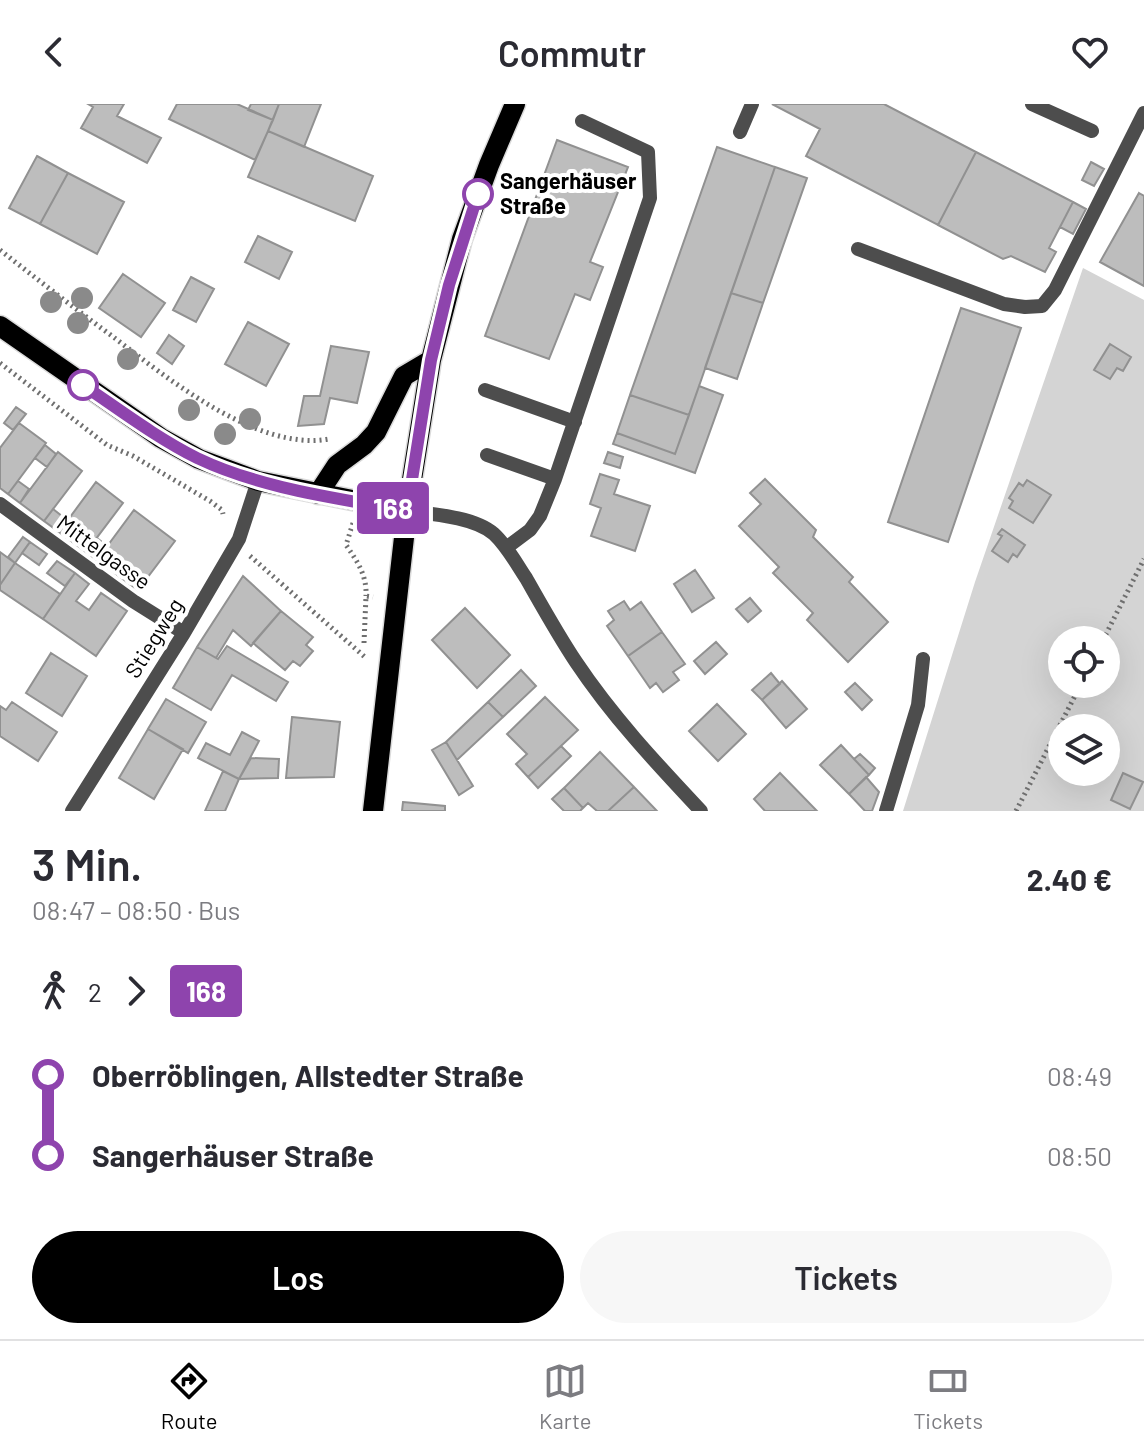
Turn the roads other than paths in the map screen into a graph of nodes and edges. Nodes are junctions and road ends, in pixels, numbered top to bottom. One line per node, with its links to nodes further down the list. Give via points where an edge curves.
1 (515, 104): 10 (main road, via 462,239)
2 (752, 104): 7 (street)
3 (1032, 104): 6 (street)
4 (1144, 113): 8 (street, via 1055,290 1042,306 1004,304)
5 (582, 121): 12 (street, via 648,152 650,198)
6 (1092, 131)
7 (740, 132)
8 (858, 249)
9 (0, 326): 15 (main road, via 161,438)
10 (431, 360): 16 (main road, via 404,376 376,432 337,465); 18 (main road)
11 (485, 390): 12 (street)
12 (575, 422): 14 (street)
13 (487, 455): 14 (street)
14 (555, 479): 19 (street, via 540,516)
15 (258, 481): 16 (main road); 20 (street, Stiegweg, via 243,530)
16 (318, 494): 18 (main road)
17 (0, 504): 20 (street, Mittelgasse)
18 (407, 511): 19 (street, via 483,527); 23 (main road)
19 (506, 548): 24 (street, via 606,704)
20 (184, 633): 22 (street, Stiegweg)
21 (923, 659): 25 (street, via 918,705)
22 (72, 811)
23 (373, 811)
24 (701, 811)
25 (886, 811)

